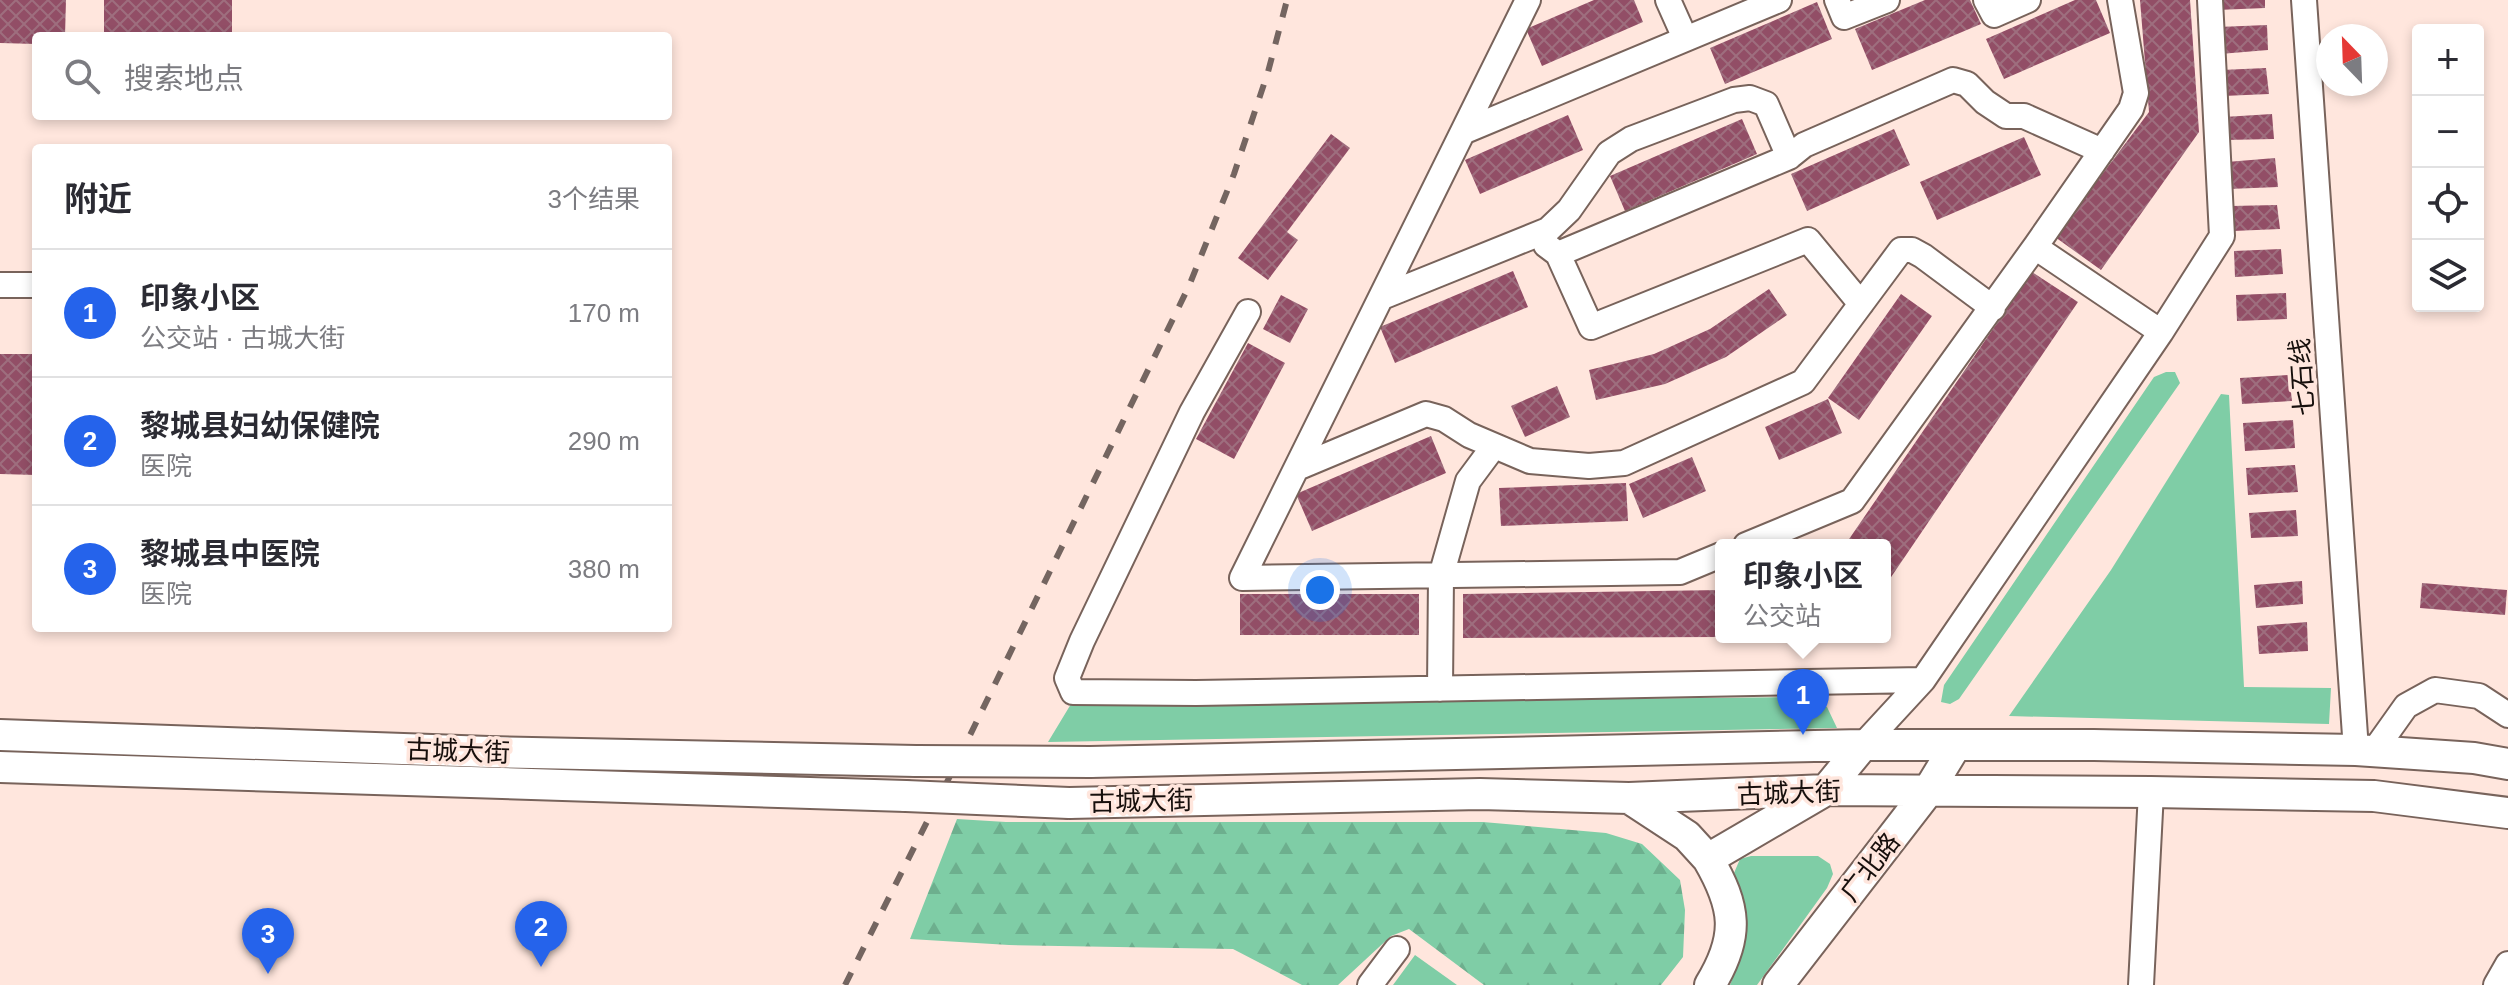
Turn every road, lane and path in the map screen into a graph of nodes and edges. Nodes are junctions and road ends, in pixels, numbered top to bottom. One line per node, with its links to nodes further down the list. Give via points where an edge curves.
1 (1668, 0): 11 (street)
2 (1779, 0): 11 (street)
3 (1837, 0): 4 (street, via 1844,17)
4 (1887, 0)
5 (1986, 0): 6 (street, via 1994,15)
6 (2028, 0)
7 (2120, 0): 13 (street, via 2136,93)
8 (2210, 0): 24 (street, via 2222,236)
9 (2304, 0): 36 (street, 七石线)
10 (1531, 2): 12 (street)
11 (1685, 38): 12 (street)
12 (1465, 131): 20 (street)
13 (2102, 151): 14 (street, via 2024,116 2006,116 1967,84 1953,80 1804,145); 16 (street)
14 (1789, 157): 15 (street, via 1766,104 1734,100 1631,139 1609,153 1569,210); 17 (street)
15 (1535, 236): 17 (street); 20 (street)
16 (2035, 247): 22 (street); 24 (street)
17 (1558, 254): 21 (street, via 1591,327 1808,240)
18 (0, 285): 19 (street)
19 (32, 285)
20 (1382, 297): 26 (street)
21 (1861, 304): 22 (street, via 1901,250 1912,250); 25 (street, via 1803,382 1624,463 1530,461)
22 (1993, 308): 27 (street, via 1852,501)
23 (1248, 312): 31 (street, via 1192,412 1082,641 1067,678 1073,692)
24 (2161, 332): 30 (street)
25 (1494, 446): 26 (street, via 1426,414); 29 (street, via 1468,481)
26 (1297, 468): 29 (street, via 1242,578)
27 (1760, 539)
28 (1715, 557): 29 (street, via 1680,572)
29 (1441, 576): 31 (street)
30 (1923, 680): 31 (street); 34 (street)
31 (1440, 689)
32 (2508, 715): 36 (street, via 2479,696 2435,690 2406,706)
33 (0, 735): 34 (main road, 古城大街, bridge, via 489,752 1090,762)
34 (1863, 745): 35 (main road, 古城大街); 39 (main road)
35 (1956, 745): 36 (main road, 古城大街); 40 (main road, 广北路)
36 (2365, 750): 37 (main road, 古城大街)
37 (2508, 764)
38 (0, 767): 42 (main road, 古城大街, bridge, via 1069,803 1480,794)
39 (1826, 790): 40 (main road, 古城大街); 42 (main road, 古城大街); 44 (main road)
40 (1928, 791): 41 (main road, 古城大街); 49 (main road, 广北路)
41 (2151, 792): 43 (main road, 古城大街, via 2374,796); 50 (street)
42 (1629, 798): 44 (main road, via 1665,819)
43 (2508, 813)
44 (1708, 859): 48 (main road, via 1725,888 1732,923 1728,949)
45 (1397, 949): 47 (street)
46 (2508, 964): 51 (street)
47 (1370, 985)
48 (1710, 985)
49 (1778, 985)
50 (2141, 985)
51 (2496, 985)

